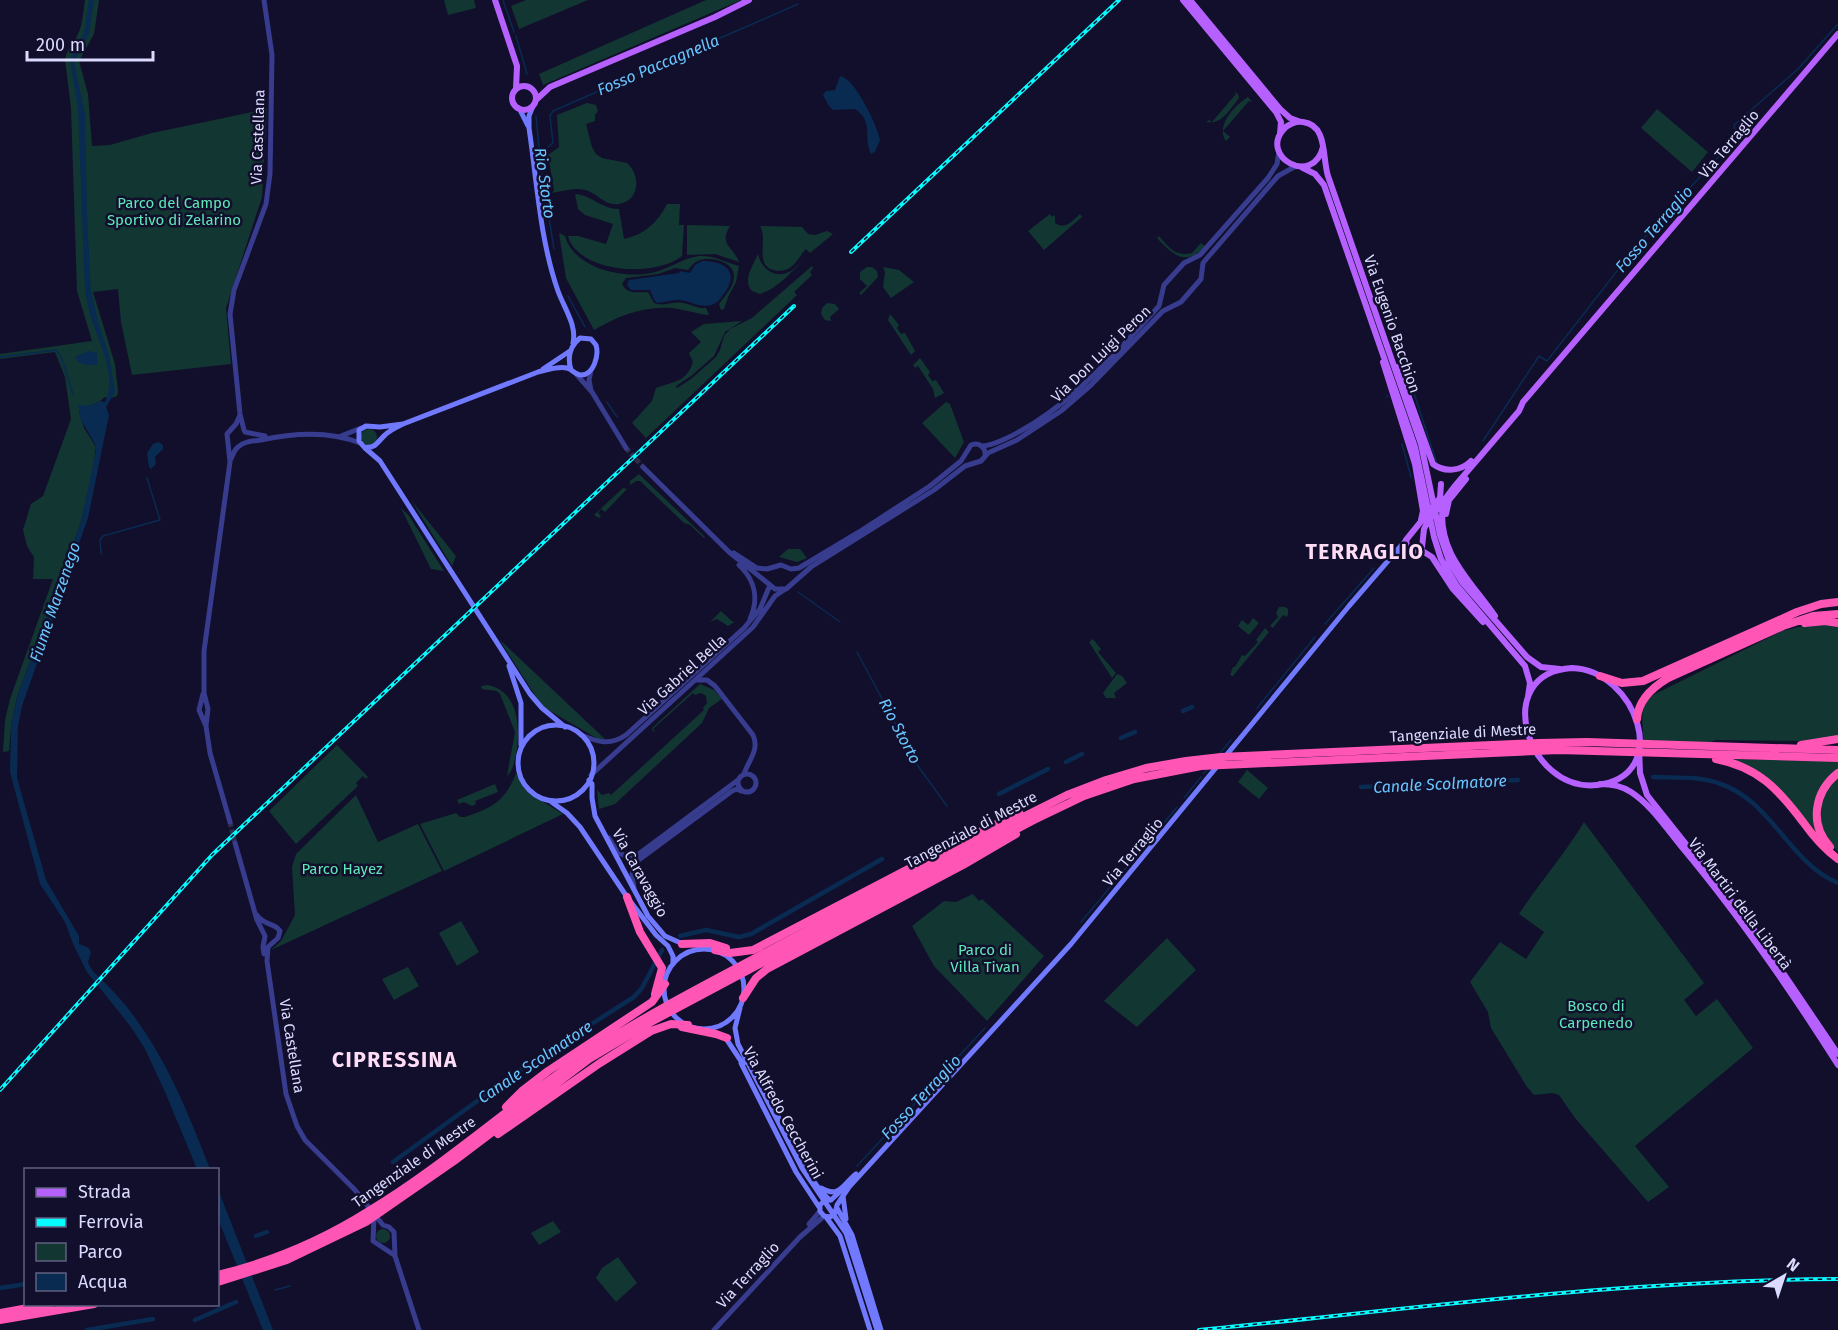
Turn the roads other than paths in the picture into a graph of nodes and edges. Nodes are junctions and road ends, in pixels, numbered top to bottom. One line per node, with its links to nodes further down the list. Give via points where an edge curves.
1 (264, 0): 33 (street, Via Castellana, via 272,55 270,174 264,210 231,304)
2 (495, 0): 8 (main road)
3 (749, 0): 10 (main road)
4 (1183, 0): 6 (main road)
5 (1190, 0): 6 (main road)
6 (1196, 12): 14 (main road, via 1280,109); 16 (main road, via 1277,114)
7 (1838, 34): 32 (main road, Via Terraglio)
8 (518, 71): 9 (main road); 11 (main road)
9 (530, 87): 10 (main road); 11 (main road); 12 (main road)
10 (550, 87): 12 (main road)
11 (516, 89): 13 (main road, via 512,100)
12 (535, 103): 13 (main road, via 525,110); 15 (main road)
13 (519, 108): 15 (main road)
14 (1299, 122): 16 (main road, via 1287,126); 17 (main road, via 1315,127)
15 (529, 128): 24 (main road, via 549,258)
16 (1280, 134): 18 (main road)
17 (1323, 147): 19 (main road, via 1315,161); 26 (main road, Via Eugenio Bacchion, via 1328,176)
18 (1279, 151): 19 (main road, via 1285,161); 20 (street, via 1269,178 1200,255)
19 (1298, 166): 21 (street, via 1277,177 1208,256); 26 (main road, Via Eugenio Bacchion, via 1315,174 1324,185)
20 (1190, 261): 21 (street, via 1198,263); 22 (street, Via Don Luigi Peron, via 1164,285)
21 (1203, 272): 23 (street, Via Don Luigi Peron, via 1183,300)
22 (1162, 297): 23 (street); 45 (street, Via Don Luigi Peron, via 1160,306 1068,399 1012,435)
23 (1173, 306): 48 (street, Via Don Luigi Peron, via 1163,311 1061,411)
24 (572, 324): 25 (main road); 27 (main road)
25 (585, 337): 27 (main road); 28 (main road, via 594,341 597,349)
26 (1382, 343): 54 (main road, via 1407,387 1432,461); 58 (main road, Via Eugenio Bacchion, via 1415,447 1427,504); 58 (main road, Via Eugenio Bacchion, via 1421,444); 58 (main road, via 1390,390 1414,464 1423,511)
27 (572, 347): 29 (main road); 30 (main road, via 569,359)
28 (591, 370): 30 (main road, via 585,374); 31 (street)
29 (538, 372): 30 (main road, via 554,368); 34 (main road)
30 (574, 372): 31 (street)
31 (592, 392): 46 (street)
32 (1520, 406): 49 (main road, Via Terraglio); 54 (main road, Via Terraglio, via 1466,466)
33 (240, 414): 36 (street); 38 (street, Via Castellana)
34 (403, 424): 35 (main road); 42 (main road)
35 (374, 426): 37 (main road); 42 (main road, via 380,432)
36 (233, 428): 38 (street); 41 (street, via 227,434)
37 (361, 428): 40 (street); 44 (main road, via 358,435)
38 (245, 431): 39 (street); 43 (street)
39 (272, 437): 40 (street); 43 (street)
40 (339, 437): 44 (street)
41 (229, 442): 43 (street); 51 (street)
42 (379, 442): 44 (main road, via 372,448); 50 (main road)
43 (241, 445): 51 (street)
44 (362, 445): 50 (main road)
45 (981, 446): 47 (street, via 972,445); 48 (street)
46 (626, 448)
47 (966, 452): 52 (street); 66 (street, via 961,461 902,505 806,564 796,569)
48 (985, 456): 52 (street, via 981,462)
49 (1477, 460): 56 (main road, Via Terraglio); 61 (main road, via 1446,507)
50 (380, 461): 79 (main road)
51 (230, 462): 106 (street, via 203,665 203,709 210,753)
52 (973, 463): 68 (street)
53 (643, 467): 57 (street)
54 (1449, 470): 55 (main road, Via Terraglio); 56 (main road, via 1457,476)
55 (1440, 479): 56 (main road, via 1447,488); 58 (main road, Via Terraglio, via 1441,495)
56 (1455, 485): 58 (main road, Via Terraglio)
57 (667, 490): 63 (street); 65 (street, via 747,563 759,569)
58 (1433, 513): 59 (main road, Via Terraglio); 60 (main road, Via Terraglio); 61 (main road, via 1443,526); 77 (main road, via 1452,568); 78 (main road, via 1438,550 1450,576)
59 (1408, 537): 60 (main road, via 1418,534); 62 (main road, via 1407,546); 64 (main road, Via Terraglio)
60 (1423, 539): 62 (main road, via 1422,547)
61 (1450, 550): 77 (main road, via 1465,579)
62 (1415, 551): 64 (main road, Via Terraglio, via 1406,550); 78 (main road, via 1430,555 1468,608)
63 (729, 552): 67 (street); 74 (street, via 754,587 755,602)
64 (1390, 559): 136 (main road, Via Terraglio, via 1071,944)
65 (773, 567): 66 (street); 67 (street, via 769,572)
66 (789, 567): 68 (street)
67 (770, 583): 69 (street); 74 (street, Via Gabriel Bella, via 760,609)
68 (792, 583): 69 (street)
69 (784, 590): 80 (street, Via Gabriel Bella, via 775,596 753,627)
70 (1838, 602): 75 (highway, via 1809,607)
71 (1838, 610): 75 (highway, via 1806,614)
72 (1838, 614): 76 (highway, via 1809,617)
73 (1838, 623): 76 (highway, via 1813,622)
74 (746, 626): 88 (street, Via Gabriel Bella, via 626,735 601,743)
75 (1764, 627): 82 (highway, via 1643,681 1622,683)
76 (1774, 629): 86 (highway, via 1662,681 1642,700)
77 (1507, 634): 81 (main road, via 1537,665)
78 (1508, 645): 85 (main road, via 1527,672)
79 (505, 657): 87 (main road, via 534,700); 93 (main road, via 521,703)
80 (710, 666): 83 (street, Via Gabriel Bella); 84 (street)
81 (1560, 669): 82 (main road, via 1582,669); 85 (main road, via 1542,678)
82 (1600, 676): 86 (main road, via 1623,695)
83 (694, 680): 84 (street); 100 (street, Via Gabriel Bella)
84 (710, 681): 96 (street, via 756,741)
85 (1528, 697): 102 (main road, via 1526,729 1542,760 1573,782)
86 (1637, 719): 90 (main road)
87 (565, 726): 88 (main road); 93 (main road, via 537,730 526,739)
88 (581, 735): 100 (main road, via 592,754)
89 (1838, 739): 91 (highway, via 1808,745)
90 (1645, 748): 91 (highway, Tangenziale di Mestre); 94 (highway, Tangenziale di Mestre); 102 (main road, via 1626,774); 103 (highway, Tangenziale di Mestre, via 1558,743 1221,757 1146,768); 134 (main road, Via Martiri della Libertà, via 1640,773 1647,795 1740,910)
91 (1732, 748): 92 (highway, Tangenziale di Mestre)
92 (1838, 750)
93 (520, 752): 105 (main road, via 524,784)
94 (1688, 753): 95 (highway, Tangenziale di Mestre); 112 (highway, via 1732,762 1761,777)
95 (1838, 758)
96 (747, 763): 98 (street); 99 (street)
97 (1838, 773): 110 (highway, via 1823,788 1816,816 1826,843)
98 (744, 774): 99 (street); 101 (street)
99 (752, 775): 104 (street, via 755,788)
100 (590, 778): 105 (main road, via 583,789 568,799); 107 (main road, Via Caravaggio, via 594,811)
101 (738, 780): 104 (street); 107 (street, via 634,857 619,852)
102 (1600, 784): 135 (main road, Via Martiri della Libertà, via 1635,795 1687,854 1767,958)
103 (1098, 787): 108 (highway, Tangenziale di Mestre); 108 (highway, via 1075,787)
104 (741, 791): 113 (street, via 732,791 636,862 632,874)
105 (546, 799): 114 (main road, Via Caravaggio, via 575,821)
106 (230, 822)
107 (601, 828): 113 (main road, Via Caravaggio)
108 (987, 840): 111 (highway); 111 (highway, Tangenziale di Mestre)
109 (235, 843): 115 (street, Via Castellana)
110 (1838, 854)
111 (956, 856): 122 (highway, via 753,950); 126 (highway, via 767,969); 138 (highway, Tangenziale di Mestre, via 649,1019)
112 (1838, 859)
113 (634, 890): 119 (main road, Via Caravaggio, via 659,930)
114 (627, 897): 124 (main road, Via Caravaggio, via 669,946); 127 (highway, via 661,972 657,991)
115 (255, 912): 116 (street); 117 (street, Via Castellana)
116 (270, 925): 117 (street); 118 (street, via 280,931)
117 (265, 935): 118 (street); 123 (street, Via Castellana, via 263,949)
118 (275, 940): 123 (street, Via Castellana, via 268,947)
119 (682, 944): 120 (main road, Via Caravaggio); 122 (highway, via 710,943)
120 (703, 949): 121 (main road); 124 (main road, via 686,953)
121 (715, 950): 122 (highway); 126 (main road, via 729,957 740,970)
122 (739, 952)
123 (267, 961): 144 (street, Via Castellana, via 286,1094 294,1117 305,1140)
124 (672, 965): 125 (main road)
125 (665, 984): 127 (highway); 129 (main road, via 669,1008)
126 (743, 998): 128 (main road)
127 (648, 1005): 138 (highway, via 535,1081 418,1173)
128 (740, 1008): 131 (main road, via 726,1023); 133 (main road, Via Alfredo Ceccherini, via 735,1028)
129 (688, 1025): 130 (highway); 131 (main road)
130 (659, 1028): 132 (highway, via 680,1027); 138 (highway, via 600,1063 442,1173)
131 (702, 1029): 132 (main road, Via Alfredo Ceccherini)
132 (727, 1038): 133 (main road, Via Alfredo Ceccherini)
133 (737, 1049): 139 (main road); 139 (main road, Via Alfredo Ceccherini, via 787,1144); 143 (main road, via 774,1130)
134 (1838, 1054)
135 (1838, 1065)
136 (882, 1150): 137 (main road, Via Terraglio); 140 (main road, Via Terraglio)
137 (856, 1174): 139 (main road, via 834,1192); 141 (main road, Via Terraglio)
138 (413, 1186): 154 (highway, Tangenziale di Mestre, via 301,1251)
139 (816, 1189): 141 (main road); 162 (main road, via 846,1240)
140 (843, 1195): 142 (main road, Via Terraglio); 147 (main road)
141 (831, 1200): 142 (main road); 143 (main road, via 823,1201)
142 (837, 1207): 145 (main road, via 834,1215); 147 (main road)
143 (820, 1209): 145 (main road); 149 (street, Via Terraglio)
144 (373, 1214): 146 (street, Via Castellana); 148 (street)
145 (825, 1216): 149 (street, Via Terraglio); 162 (main road, via 840,1236)
146 (383, 1225): 148 (street); 150 (street, via 394,1232)
147 (849, 1230): 163 (main road)
148 (374, 1231): 151 (street, via 374,1241)
149 (800, 1237): 161 (street, Via Terraglio)
150 (393, 1241): 151 (street); 152 (street)
151 (382, 1247): 152 (street)
152 (395, 1256): 160 (street)
153 (219, 1275): 154 (highway, Tangenziale di Mestre)
154 (232, 1275): 155 (highway, Tangenziale di Mestre)
155 (219, 1282)
156 (44, 1306): 158 (highway)
157 (88, 1306): 159 (highway)
158 (0, 1313)
159 (0, 1320)
160 (419, 1330)
161 (714, 1330)
162 (873, 1330)
163 (881, 1330)

